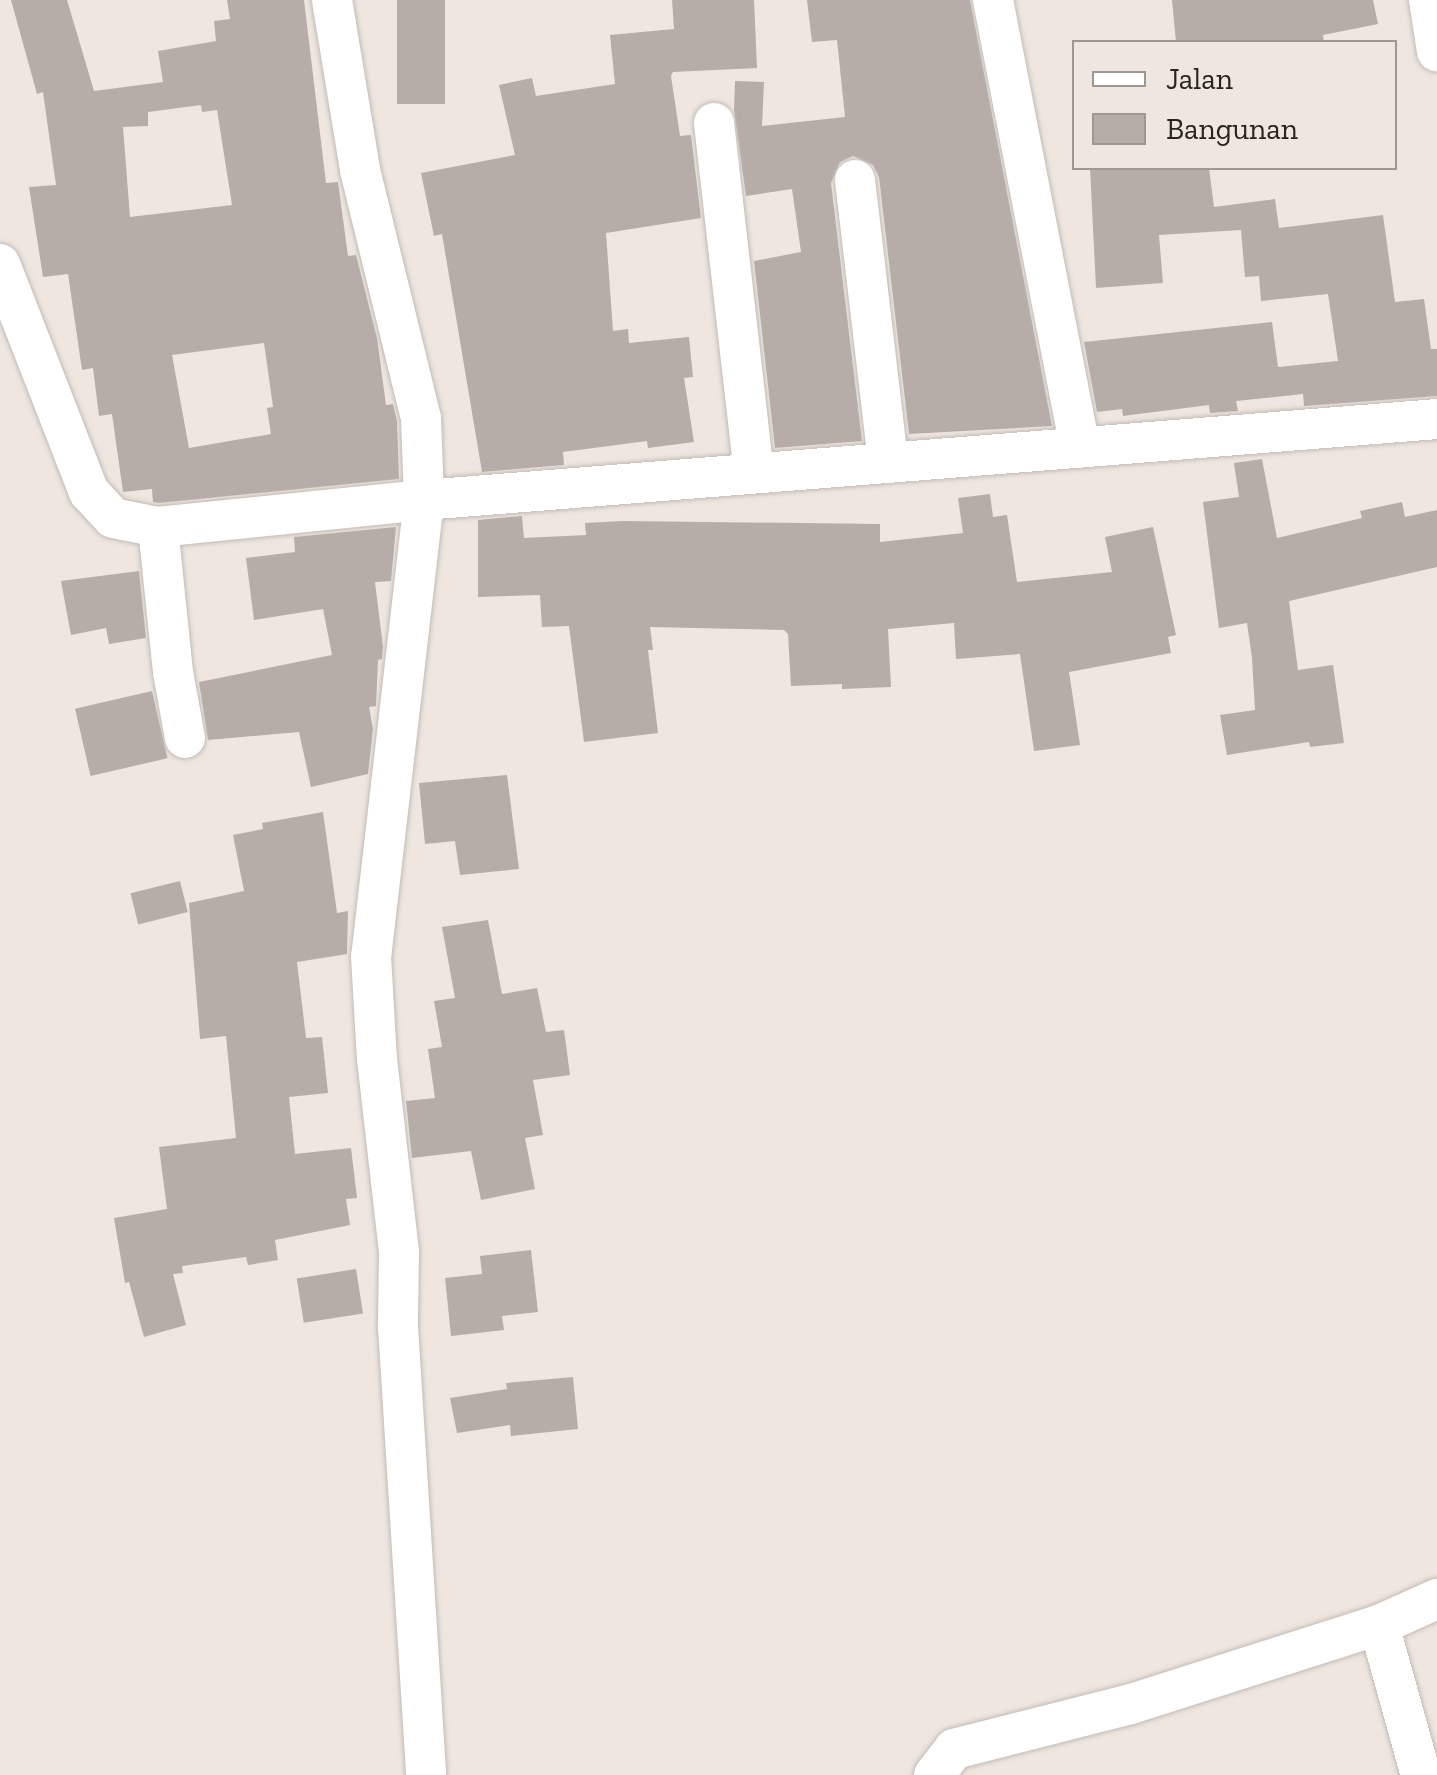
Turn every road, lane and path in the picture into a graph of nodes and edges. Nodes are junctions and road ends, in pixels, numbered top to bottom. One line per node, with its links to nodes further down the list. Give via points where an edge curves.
1 (332, 0): 12 (street, via 360,170 421,418)
2 (993, 0): 9 (street)
3 (1429, 0): 4 (street)
4 (1437, 51)
5 (714, 123): 11 (street)
6 (854, 180): 10 (street)
7 (0, 264): 13 (street, via 89,492 114,518)
8 (1437, 419): 9 (street)
9 (1080, 448): 10 (street)
10 (888, 462): 11 (street)
11 (754, 473): 12 (street)
12 (424, 500): 13 (street); 17 (street, via 371,956 399,1252)
13 (158, 527): 14 (street)
14 (185, 738)
15 (1437, 1599): 16 (street)
16 (1379, 1625): 18 (street, via 1131,1704 954,1749); 19 (street)
17 (426, 1775)
18 (934, 1775)
19 (1420, 1775)

